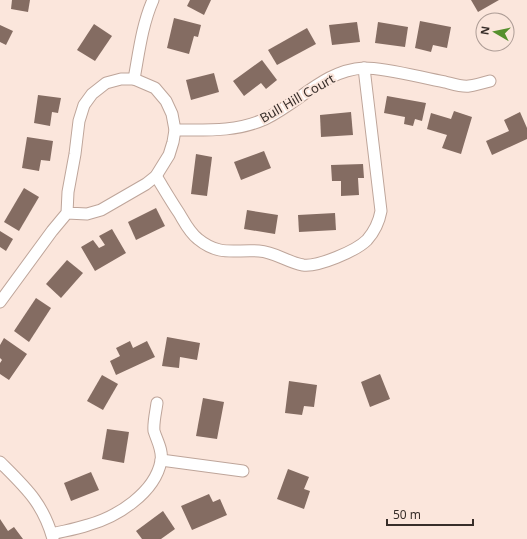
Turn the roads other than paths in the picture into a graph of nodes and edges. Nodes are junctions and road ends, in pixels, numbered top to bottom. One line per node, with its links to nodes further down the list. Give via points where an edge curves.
1 (153, 0): 3 (street, via 146,15)
2 (364, 68): 4 (street, Bull Hill Court, via 468,87); 5 (street, Bull Hill Court, via 322,82 284,108 251,124 215,130); 6 (street, via 381,211 376,228 358,247 312,265 302,265 270,253 229,252 214,248 188,230)
3 (134, 79): 5 (street, via 155,88 166,101); 7 (street, via 106,83 92,94 84,106 79,121)
4 (490, 81)
5 (175, 130): 6 (street, via 169,155)
6 (156, 176): 7 (street, via 101,210 87,214)
7 (67, 213): 8 (street)
8 (0, 302)
9 (158, 403): 10 (street, via 154,430 160,445)
10 (161, 460): 12 (street); 13 (street, via 156,475 138,498 105,519)
11 (0, 462): 13 (street, via 34,497 45,515)
12 (243, 471)
13 (52, 537)

